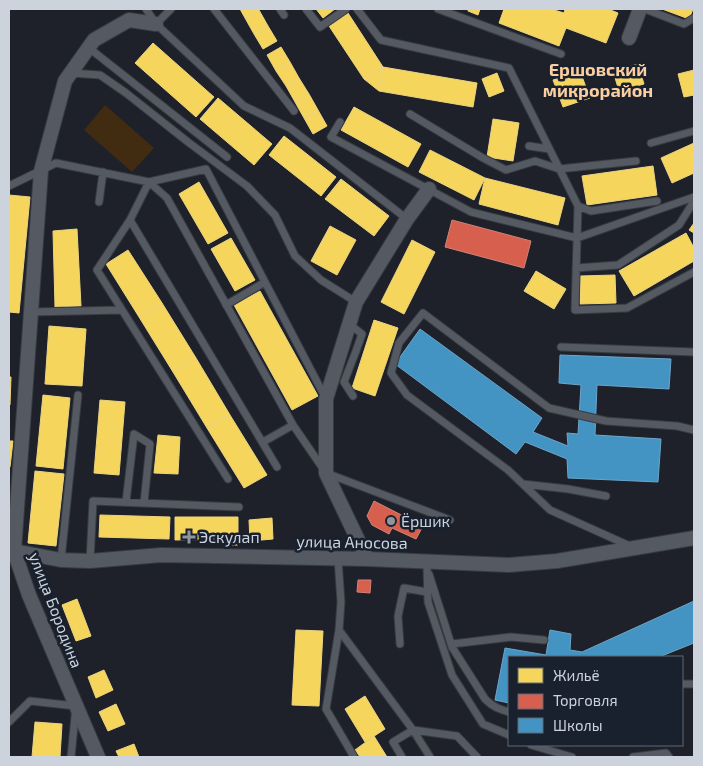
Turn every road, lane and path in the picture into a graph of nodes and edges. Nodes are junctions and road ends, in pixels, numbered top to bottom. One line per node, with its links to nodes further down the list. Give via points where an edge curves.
1 (146, 9): 11 (lane)
2 (171, 9): 11 (lane)
3 (214, 9): 16 (lane)
4 (306, 9): 5 (lane, via 320,27)
5 (346, 9)
6 (358, 9): 22 (lane, via 381,40 509,68)
7 (438, 9): 14 (lane)
8 (640, 9): 12 (street)
9 (645, 9): 10 (lane, via 684,24)
10 (694, 18)
11 (156, 24): 13 (street, улица Бородина, via 129,20 94,40); 36 (lane, via 244,106 290,128)
12 (629, 38)
13 (88, 48): 15 (street, улица Бородина); 23 (lane)
14 (561, 54)
15 (71, 73): 26 (street, улица Бородина, via 66,81); 42 (lane, via 100,75 247,186 274,215 295,256 321,280)
16 (294, 111)
17 (410, 114): 25 (lane, via 506,170 535,161)
18 (340, 122): 30 (lane, via 332,137)
19 (694, 131): 20 (lane)
20 (651, 143)
21 (529, 146): 22 (lane)
22 (549, 149): 25 (lane)
23 (227, 156)
24 (636, 161): 25 (lane)
25 (559, 169): 35 (lane)
26 (42, 171): 27 (lane, via 56,163); 29 (lane); 45 (street, улица Бородина)
27 (103, 172): 28 (lane); 34 (lane)
28 (149, 182): 37 (lane); 41 (lane, via 206,169); 43 (lane, via 167,198)
29 (9, 186)
30 (429, 190): 36 (street); 38 (lane, via 471,212)
31 (694, 197): 38 (lane)
32 (657, 201): 35 (lane, via 591,211)
33 (694, 201): 39 (lane, via 679,225 618,265)
34 (99, 202)
35 (578, 206): 38 (lane)
36 (407, 219): 42 (street)
37 (130, 220): 44 (lane, via 96,270); 54 (lane)
38 (577, 238): 39 (lane)
39 (576, 268): 40 (lane, via 575,310 627,308)
40 (694, 272)
41 (265, 282): 43 (lane); 51 (lane)
42 (356, 302): 46 (street)
43 (226, 305): 52 (lane)
44 (122, 310): 45 (lane); 57 (lane)
45 (31, 312): 66 (street, улица Бородина)
46 (349, 324): 50 (lane, via 362,334 344,382); 51 (street)
47 (561, 347): 48 (lane)
48 (694, 352)
49 (78, 395): 69 (lane)
50 (353, 396)
51 (326, 399): 56 (street)
52 (293, 425): 54 (lane); 56 (lane)
53 (694, 430): 58 (lane, via 606,420 549,408 422,313 398,343 391,373 407,395 508,470)
54 (263, 442): 55 (lane)
55 (277, 467)
56 (326, 473): 63 (lane); 68 (street)
57 (228, 479)
58 (522, 484): 59 (lane); 65 (lane, via 550,510)
59 (606, 496)
60 (126, 502): 61 (lane); 61 (lane, via 134,434 150,444); 70 (lane, via 93,501)
61 (144, 503): 62 (lane)
62 (239, 507)
63 (450, 520)
64 (694, 538): 65 (street, улица Аносова)
65 (633, 547): 71 (street, улица Аносова, via 508,565)
66 (12, 550): 69 (street, улица Аносова); 77 (street, улица Бородина)
67 (338, 559): 68 (street, улица Аносова); 70 (street, улица Аносова, via 161,554); 73 (lane, via 342,602)
68 (367, 559): 71 (street, улица Аносова)
69 (61, 560): 70 (street, улица Аносова)
70 (90, 561)
71 (426, 564): 72 (lane); 76 (lane)
72 (427, 592): 75 (lane, via 404,588 398,616); 81 (lane, via 452,675 484,724)
73 (339, 630): 80 (lane); 85 (lane, via 326,709)
74 (544, 640): 76 (lane, via 511,637)
75 (400, 644)
76 (452, 644): 78 (lane, via 485,699)
77 (76, 706): 79 (lane, via 30,701); 83 (lane); 84 (street, улица Бородина)
78 (508, 712)
79 (9, 722)
80 (413, 730): 86 (lane, via 393,742); 87 (lane); 88 (lane, via 457,736)
81 (508, 735)
82 (534, 746): 89 (lane)
83 (71, 757)
84 (98, 757)
85 (354, 757)
86 (402, 757)
87 (430, 757)
88 (477, 757)
89 (572, 757)
90 (633, 757): 91 (lane, via 666,752)
91 (669, 757)

